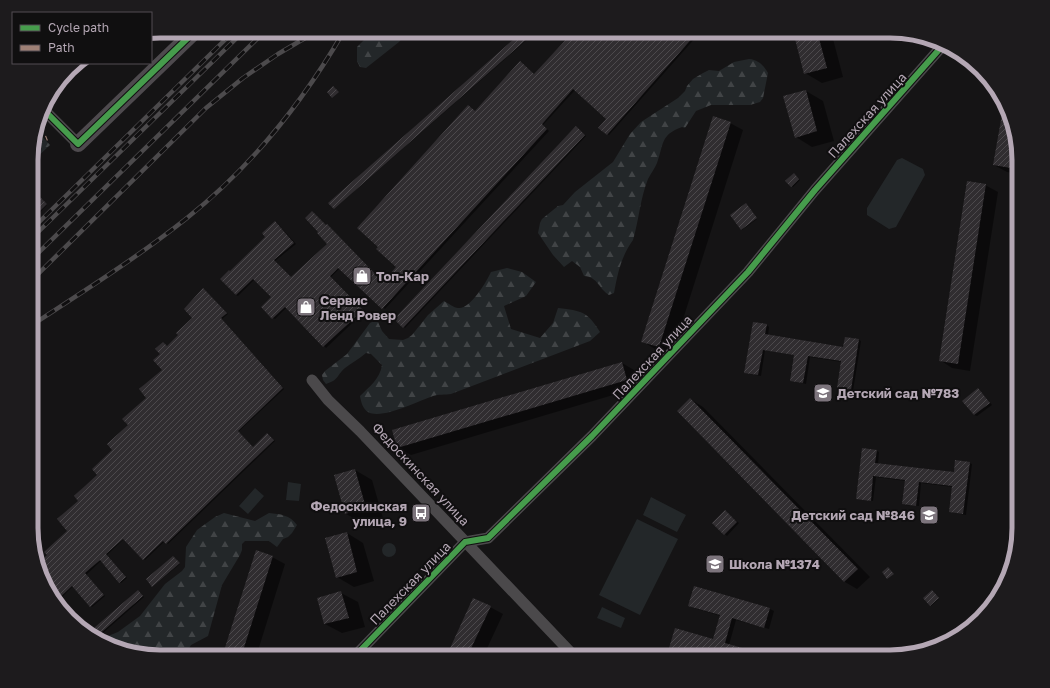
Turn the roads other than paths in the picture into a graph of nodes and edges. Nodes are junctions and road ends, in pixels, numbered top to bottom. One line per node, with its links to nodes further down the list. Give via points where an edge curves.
1 (188, 38): 4 (street)
2 (940, 49): 6 (street, Палехская улица, via 815,190 748,272 641,386 488,538)
3 (47, 113): 4 (street)
4 (78, 144)
5 (312, 380): 6 (street, Федоскинская улица, via 328,400)
6 (465, 542): 7 (street, Палехская улица); 8 (street, Федоскинская улица)
7 (361, 650)
8 (568, 650)

